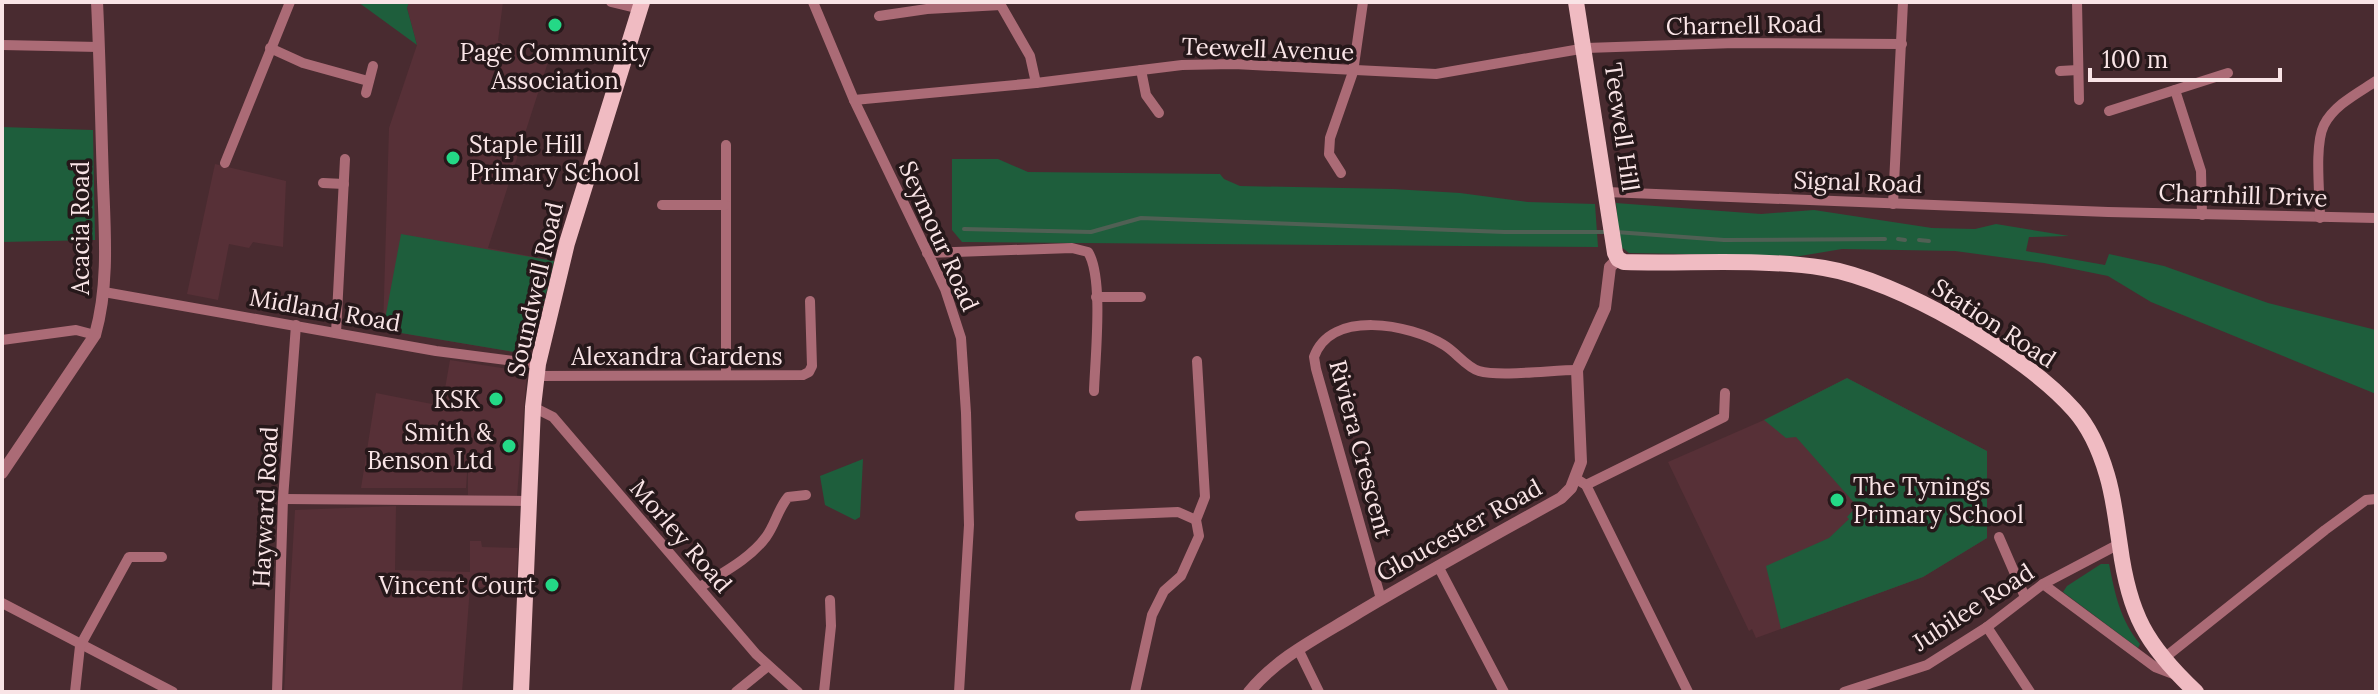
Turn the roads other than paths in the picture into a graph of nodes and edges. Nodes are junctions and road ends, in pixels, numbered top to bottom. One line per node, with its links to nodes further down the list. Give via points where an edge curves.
1 (97, 2): 14 (street, Acacia Road)
2 (290, 2): 15 (street)
3 (611, 2): 10 (street)
4 (813, 2): 28 (street, Seymour Road)
5 (1363, 2): 21 (street)
6 (1576, 2): 16 (main road, Teewell Hill)
7 (1903, 2): 12 (street)
8 (2077, 2): 19 (street)
9 (1000, 3): 11 (street); 25 (street, via 1030,56)
10 (641, 5): 57 (main road, Soundwell Road, via 567,243)
11 (879, 16)
12 (1902, 44): 16 (street, Charnell Road); 39 (street)
13 (2, 45): 14 (street)
14 (99, 47): 48 (street, Acacia Road)
15 (270, 48): 23 (street); 34 (street)
16 (1586, 48): 21 (street, Teewell Avenue, via 1436,74); 38 (main road, Teewell Hill)
17 (373, 66): 23 (street)
18 (1141, 70): 21 (street, Teewell Avenue, via 1234,64); 25 (street, Teewell Avenue); 31 (street, via 1146,95)
19 (2078, 70): 20 (street); 29 (street)
20 (2060, 71)
21 (1353, 72): 35 (street, via 1330,138 1329,154)
22 (2228, 73): 26 (street)
23 (368, 81): 27 (street)
24 (2376, 81): 44 (street, via 2337,108 2323,126)
25 (1036, 83): 28 (street, Teewell Avenue)
26 (2175, 90): 30 (street); 43 (street, via 2201,171)
27 (366, 93)
28 (854, 100): 47 (street, Seymour Road)
29 (2079, 100)
30 (2109, 111)
31 (1159, 113)
32 (726, 145): 41 (street)
33 (345, 159): 37 (street)
34 (225, 163)
35 (1341, 173)
36 (323, 183): 37 (street)
37 (344, 184): 53 (street)
38 (1608, 198): 39 (street, Signal Road); 46 (main road, Teewell Hill)
39 (1893, 204): 42 (street, Signal Road)
40 (662, 205): 41 (street)
41 (725, 205): 59 (street)
42 (2108, 212): 43 (street, Charnhill Drive)
43 (2202, 215): 44 (street, Charnhill Drive)
44 (2320, 218): 45 (street, Charnhill Drive)
45 (2376, 218)
46 (1616, 252): 58 (street, Gloucester Road, via 1601,320); 72 (main road, Station Road, via 1624,262 1827,269 1877,283 1955,321 2003,351 2075,411 2098,445 2114,496)
47 (927, 253): 49 (street, via 1082,249 1094,262); 94 (street, Seymour Road, via 952,305 964,355 969,525)
48 (104, 292): 52 (street, Midland Road); 54 (street, Acacia Road)
49 (1096, 297): 50 (street); 60 (street)
50 (1141, 297)
51 (810, 301): 59 (street, Alexandra Gardens, via 809,372)
52 (296, 325): 53 (street, Midland Road); 66 (street, Hayward Road)
53 (336, 333): 57 (street, Midland Road)
54 (95, 335): 55 (street, via 76,330); 63 (street, Acacia Road)
55 (2, 340)
56 (1197, 361): 70 (street, via 1205,497)
57 (538, 370): 59 (street, Alexandra Gardens); 62 (main road, Soundwell Road)
58 (1577, 370): 64 (street, Gloucester Road); 78 (street, Riviera Crescent, via 1480,371 1424,335 1389,327 1340,329 1325,337 1314,357 1316,369)
59 (726, 375)
60 (1094, 391)
61 (1725, 393): 64 (street, via 1724,417)
62 (533, 407): 68 (main road, Soundwell Road); 76 (street, Morley Road, via 553,417)
63 (2, 473)
64 (1581, 482): 74 (street, Gloucester Road); 99 (street)
65 (806, 495): 76 (street, via 788,497 767,537)
66 (283, 499): 68 (street); 89 (street, Hayward Road)
67 (2376, 499): 84 (street, via 2366,500 2325,530)
68 (529, 501): 90 (main road, Soundwell Road)
69 (1080, 516): 70 (street, via 1178,512)
70 (1196, 520): 95 (street, via 1196,546 1152,615)
71 (1999, 537): 77 (street)
72 (2119, 544): 75 (street, Jubilee Road); 84 (main road, Station Road, via 2137,617)
73 (162, 557): 82 (street, via 129,557)
74 (1438, 566): 78 (street, Gloucester Road); 98 (street)
75 (2043, 584): 77 (street, Jubilee Road); 86 (street, via 2155,667)
76 (700, 587): 85 (street, Morley Road)
77 (2025, 597): 81 (street, Jubilee Road)
78 (1381, 599): 83 (street, Gloucester Road)
79 (830, 600): 93 (street)
80 (2, 603): 82 (street)
81 (1987, 627): 100 (street, Jubilee Road, via 1927,665); 101 (street)
82 (80, 646): 87 (street); 88 (street)
83 (1298, 649): 96 (street, Gloucester Road); 97 (street)
84 (2163, 659): 86 (main road, Station Road)
85 (768, 666): 91 (street); 92 (street, Morley Road)
86 (2179, 676): 102 (main road, Station Road)
87 (75, 692)
88 (173, 692)
89 (277, 692)
90 (521, 692)
91 (736, 692)
92 (798, 692)
93 (824, 692)
94 (959, 692)
95 (1135, 692)
96 (1249, 692)
97 (1319, 692)
98 (1504, 692)
99 (1688, 692)
100 (1844, 692)
101 (2030, 692)
102 (2196, 692)

